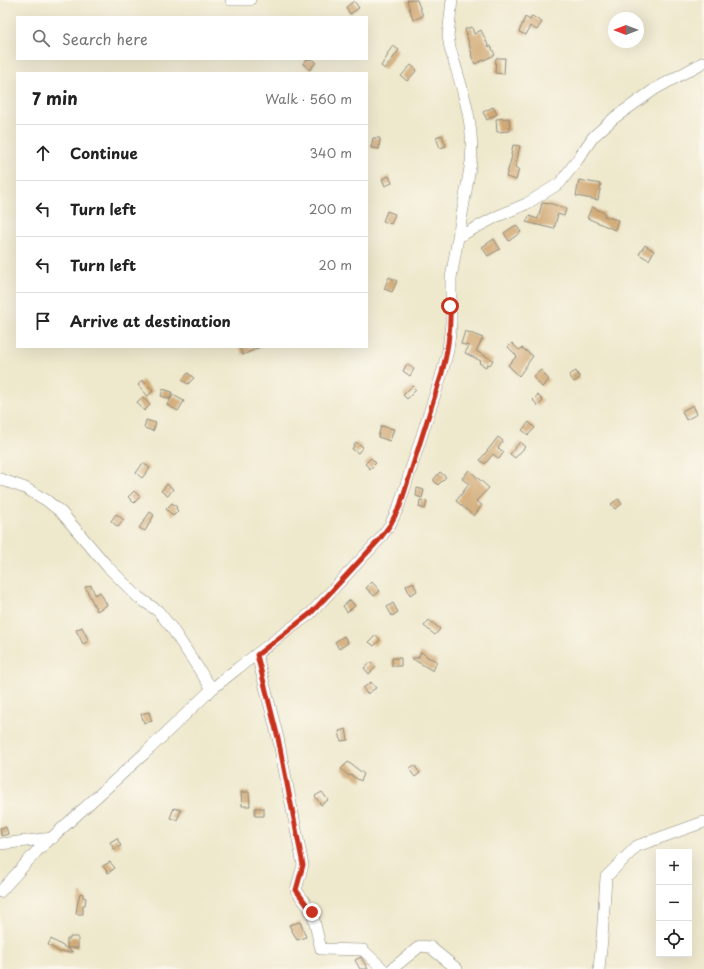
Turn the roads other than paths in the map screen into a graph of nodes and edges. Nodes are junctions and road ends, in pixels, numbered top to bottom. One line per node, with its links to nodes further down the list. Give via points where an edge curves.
1 (231, 0): 2 (street)
2 (250, 0)
3 (452, 0): 5 (street, via 448,36 468,113 473,145)
4 (704, 62): 5 (street, via 655,89 614,118 593,137 560,183 526,204)
5 (458, 237): 7 (street, via 451,278 451,323 446,358 393,519 379,540 311,613)
6 (0, 479): 8 (street, via 25,488 61,512 107,566 138,597 158,611)
7 (257, 655): 8 (street); 13 (street, via 278,738 303,865 296,890 312,912 321,949 363,950)
8 (212, 689): 10 (street)
9 (704, 822): 16 (street, via 637,846 606,877)
10 (53, 838): 11 (street); 12 (street, via 37,851)
11 (0, 844)
12 (0, 892)
13 (383, 969)
14 (392, 969): 15 (street, via 420,946 430,947)
15 (457, 969)
16 (599, 969)

